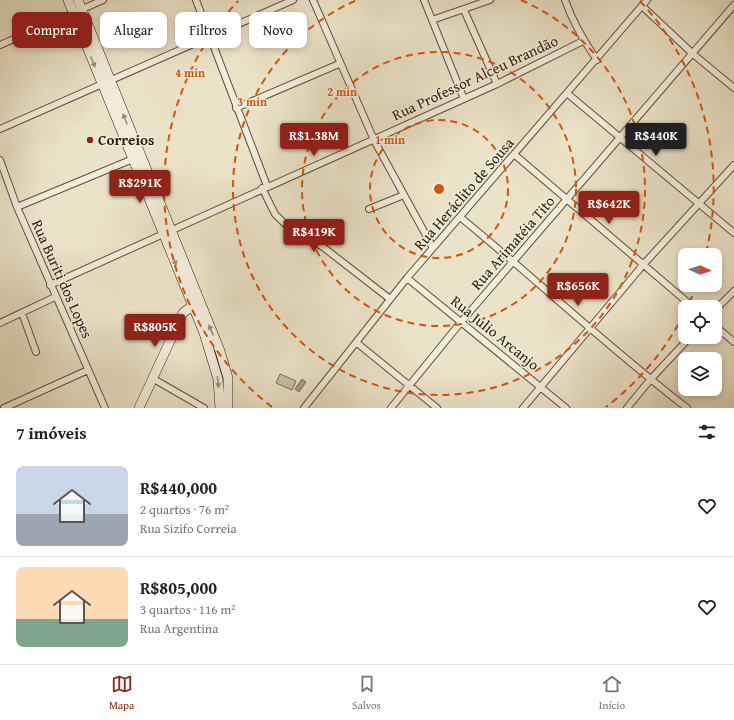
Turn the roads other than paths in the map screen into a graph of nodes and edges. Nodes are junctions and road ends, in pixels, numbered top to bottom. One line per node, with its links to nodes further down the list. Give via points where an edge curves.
1 (68, 0): 13 (main road)
2 (78, 0): 13 (main road)
3 (103, 0): 13 (street)
4 (196, 0): 14 (street)
5 (293, 0): 16 (street)
6 (313, 0): 23 (street)
7 (424, 0): 15 (street)
8 (490, 0): 12 (street)
9 (565, 0): 17 (street)
10 (645, 2): 21 (street); 22 (street, Rua Heráclito de Sousa)
11 (734, 5): 21 (street, Rua Arimatéia Tito)
12 (464, 10): 15 (street); 25 (street)
13 (78, 11): 18 (street); 24 (main road)
14 (201, 12)
15 (432, 20): 28 (street)
16 (241, 23)
17 (583, 41): 22 (street); 25 (street, Rua Professor Alceu Brandão)
18 (0, 46)
19 (183, 48): 24 (street)
20 (214, 48): 29 (street)
21 (693, 54): 26 (street); 31 (street, Rua Arimatéia Tito)
22 (597, 60): 27 (street, Rua Heráclito de Sousa)
23 (339, 64): 29 (street); 32 (street)
24 (106, 83): 30 (street); 34 (main road); 44 (main road, one-way to 24)
25 (497, 84): 28 (street, Rua Professor Alceu Brandão)
26 (734, 88)
27 (568, 94): 31 (street); 33 (street, Rua Heráclito de Sousa)
28 (464, 99): 32 (street, Rua Professor Alceu Brandão)
29 (236, 108): 37 (street)
30 (0, 128)
31 (620, 139): 39 (street, Rua Arimatéia Tito); 40 (street)
32 (374, 140): 37 (street, Rua Professor Alceu Brandão); 38 (street)
33 (515, 155): 39 (street); 43 (street, Rua Heráclito de Sousa)
34 (133, 159): 41 (street); 44 (main road)
35 (0, 160): 41 (street, Rua Buriti dos Lopes)
36 (734, 165): 40 (street)
37 (265, 187): 44 (street, Rua Professor Alceu Brandão); 53 (street, via 279,219 322,247)
38 (404, 195): 42 (street); 46 (street)
39 (566, 201): 47 (street, Rua Arimatéia Tito); 48 (street)
40 (698, 203): 45 (street); 48 (street)
41 (17, 207): 50 (street, Rua Buriti dos Lopes)
42 (369, 209)
43 (460, 217): 46 (street, Rua Heráclito de Sousa); 47 (street)
44 (167, 232): 50 (street, Rua Professor Alceu Brandão); 55 (main road)
45 (734, 233)
46 (433, 248): 49 (street, Rua Heráclito de Sousa)
47 (514, 262): 58 (street, Rua Arimatéia Tito); 60 (street)
48 (643, 265): 54 (street); 60 (street)
49 (407, 278): 53 (street, Rua Heráclito de Sousa); 58 (street, Rua Julio Arcanjo)
50 (50, 285): 52 (street, Rua Buriti dos Lopes)
51 (734, 291): 56 (street)
52 (55, 297): 57 (street); 66 (street, Rua Buriti dos Lopes)
53 (390, 299): 63 (street, Rua Heráclito de Sousa)
54 (685, 300)
55 (195, 302): 67 (main road, via 183,314); 76 (main road, one-way to 76, via 215,364); 77 (main road, one-way to 55, via 229,390 225,365)
56 (722, 303)
57 (22, 313): 59 (street); 65 (street)
58 (462, 322): 69 (street, Rua Arimatéia Tito); 70 (street, Rua Julio Arcanjo)
59 (0, 323)
60 (589, 328): 68 (street); 70 (street)
61 (722, 332): 62 (street)
62 (734, 342)
63 (357, 343): 69 (street); 71 (street, Rua Heráclito de Sousa)
64 (683, 344): 68 (street)
65 (36, 352)
66 (88, 370): 72 (street); 73 (street, Rua Buriti dos Lopes)
67 (152, 378): 74 (main road); 75 (street)
68 (650, 380): 82 (street); 83 (street)
69 (409, 386): 78 (street, Rua Arimatéia Tito); 79 (street)
70 (540, 387): 80 (street); 81 (street, Rua Julio Arcanjo)
71 (307, 407)
72 (4, 408)
73 (105, 408)
74 (139, 408)
75 (204, 408)
76 (220, 408)
77 (228, 408)
78 (391, 408)
79 (437, 408)
80 (524, 408)
81 (566, 408)
82 (628, 408)
83 (687, 408)

